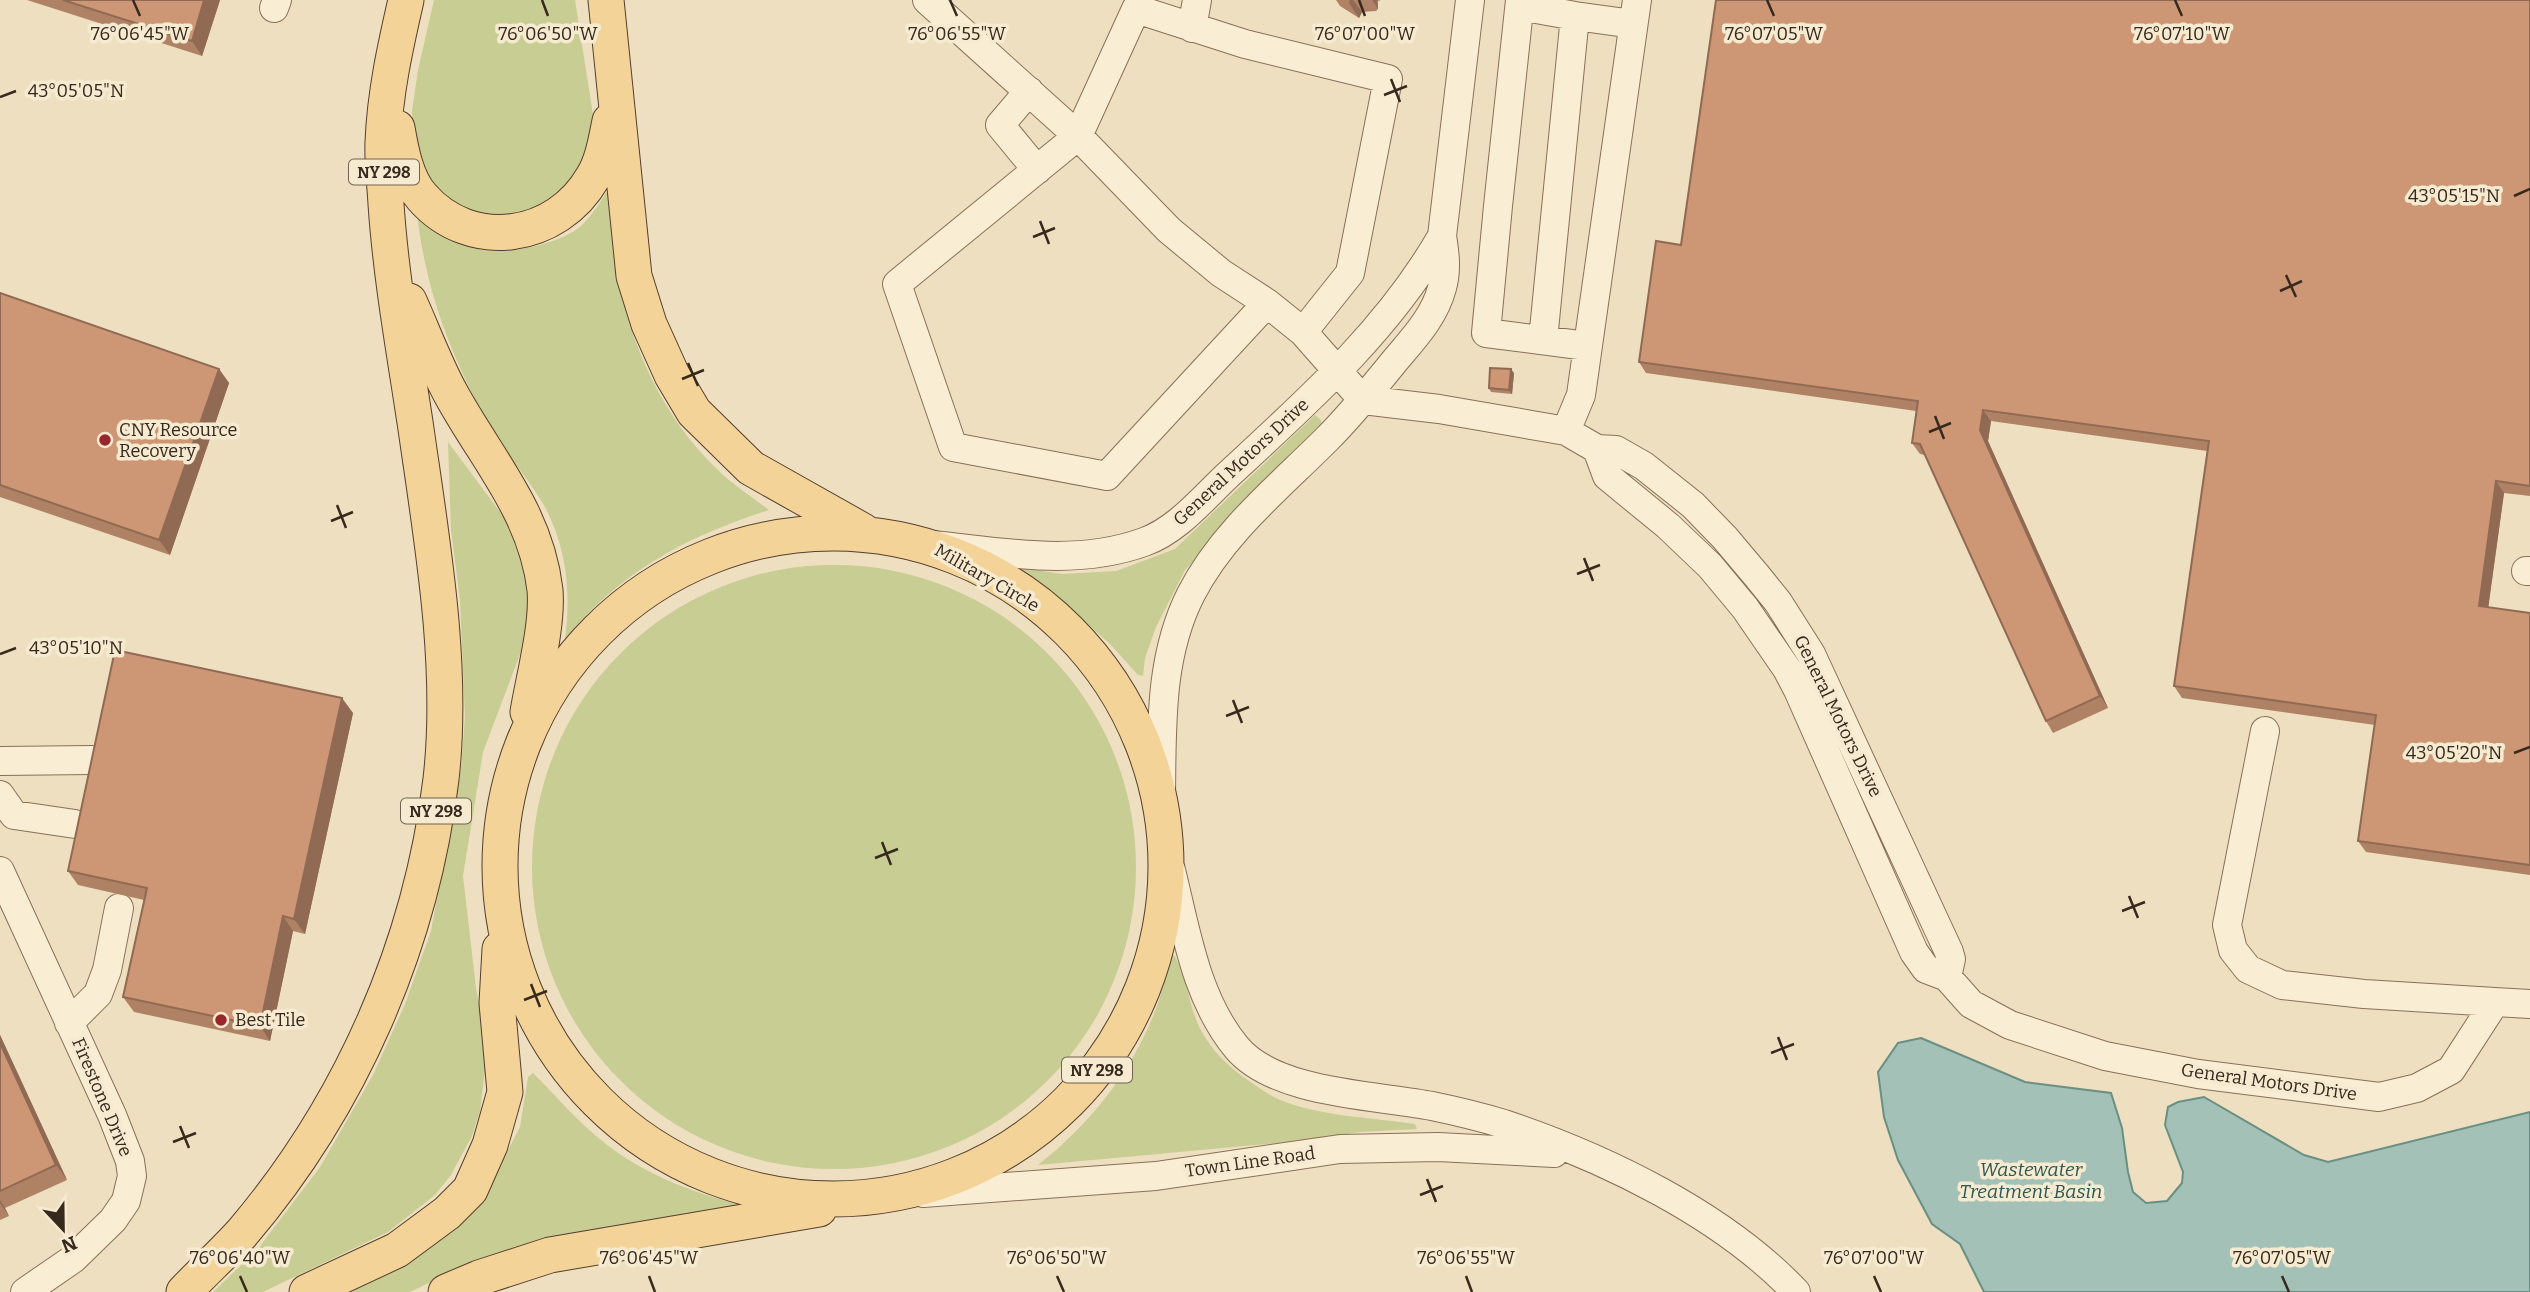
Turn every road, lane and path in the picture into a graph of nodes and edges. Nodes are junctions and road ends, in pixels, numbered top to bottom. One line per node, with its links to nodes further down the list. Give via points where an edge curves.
1 (407, 0): 10 (main road, NY 298)
2 (607, 0): 12 (main road, NY 298)
3 (927, 0): 11 (street)
4 (1197, 0): 9 (street)
5 (1470, 0): 15 (street)
6 (1520, 3): 8 (street); 19 (street, via 1486,333)
7 (1635, 12): 8 (street); 20 (street)
8 (1575, 16): 19 (street)
9 (1192, 28): 13 (street, via 1136,9); 18 (street, via 1388,79 1350,273)
10 (388, 80): 12 (main road, via 405,167 421,197 447,219 482,233 533,228 571,206 602,158); 16 (main road, NY 298, via 382,146)
11 (1029, 91): 13 (street); 14 (street, via 1000,125)
12 (615, 101): 24 (main road, NY 298, via 634,276 672,375 694,412 751,468)
13 (1078, 136): 14 (street); 17 (street, via 1168,229 1221,273)
14 (1037, 170): 17 (street, via 897,284 953,447 1107,476)
15 (1441, 236): 21 (street, General Motors Drive, via 1391,311); 22 (street, via 1446,263 1434,309)
16 (392, 263): 27 (main road, NY 298, via 450,393 520,505 534,537 545,591 544,615); 44 (main road, NY 298, via 442,621 444,708 433,829 413,920 355,1065 302,1154 242,1233)
17 (1267, 303): 18 (street)
18 (1303, 332): 21 (street)
19 (1543, 340): 20 (street)
20 (1587, 345): 23 (street, via 1581,395)
21 (1335, 370): 22 (street); 25 (street, General Motors Drive, via 1174,526 1145,542 1088,556 1055,557)
22 (1363, 400): 23 (street, General Motors Drive); 31 (street, via 1266,498 1212,559 1190,595 1172,645 1162,693)
23 (1566, 431): 37 (street, General Motors Drive, via 1597,449 1606,476 1690,546 1771,643 1798,690 1914,952 1926,969 1947,977 1971,1004 2010,1025 2105,1056 2198,1074 2379,1097 2417,1088 2451,1070)
24 (863, 530): 25 (main road, Military Circle / NY 298); 27 (main road, Military Circle, via 792,536 716,554 678,570 621,608 592,634 563,668)
25 (933, 545): 31 (main road, Military Circle / NY 298, via 1042,607 1084,652 1136,725)
26 (2265, 731): 37 (street, via 2227,925 2233,950 2248,969 2282,985)
27 (524, 735): 36 (main road, Military Circle, via 499,827)
28 (92, 760): 29 (street)
29 (0, 761)
30 (0, 795): 32 (street, via 14,815)
31 (1161, 796): 33 (main road, Military Circle / NY 298)
32 (75, 824)
33 (1171, 870): 40 (street, Town Line Road, via 1197,973 1214,1013 1237,1048 1253,1062 1315,1088 1433,1107 1503,1124); 41 (main road, Military Circle / NY 298, via 1153,962 1135,1010 1079,1093 1030,1135)
34 (0, 871): 39 (street, Firestone Drive)
35 (119, 908): 39 (street, via 98,994)
36 (501, 918): 42 (main road, Military Circle, via 521,989 561,1062 588,1094 641,1139 699,1171 754,1188); 45 (main road, via 497,1003 505,1092 490,1145 470,1190 397,1250)
37 (2496, 1002): 38 (street)
38 (2530, 1004)
39 (69, 1023): 43 (street, Firestone Drive, via 116,1127 132,1176 113,1220 73,1259)
40 (1577, 1154): 41 (street, Town Line Road, via 1438,1147 1340,1149 1156,1175); 47 (street, Town Line Road, via 1640,1181 1717,1224)
41 (923, 1193): 42 (main road, Military Circle / NY 298)
42 (847, 1204): 46 (main road, NY 298, via 550,1255)
43 (25, 1292)
44 (184, 1292)
45 (307, 1292)
46 (446, 1292)
47 (1796, 1292)

